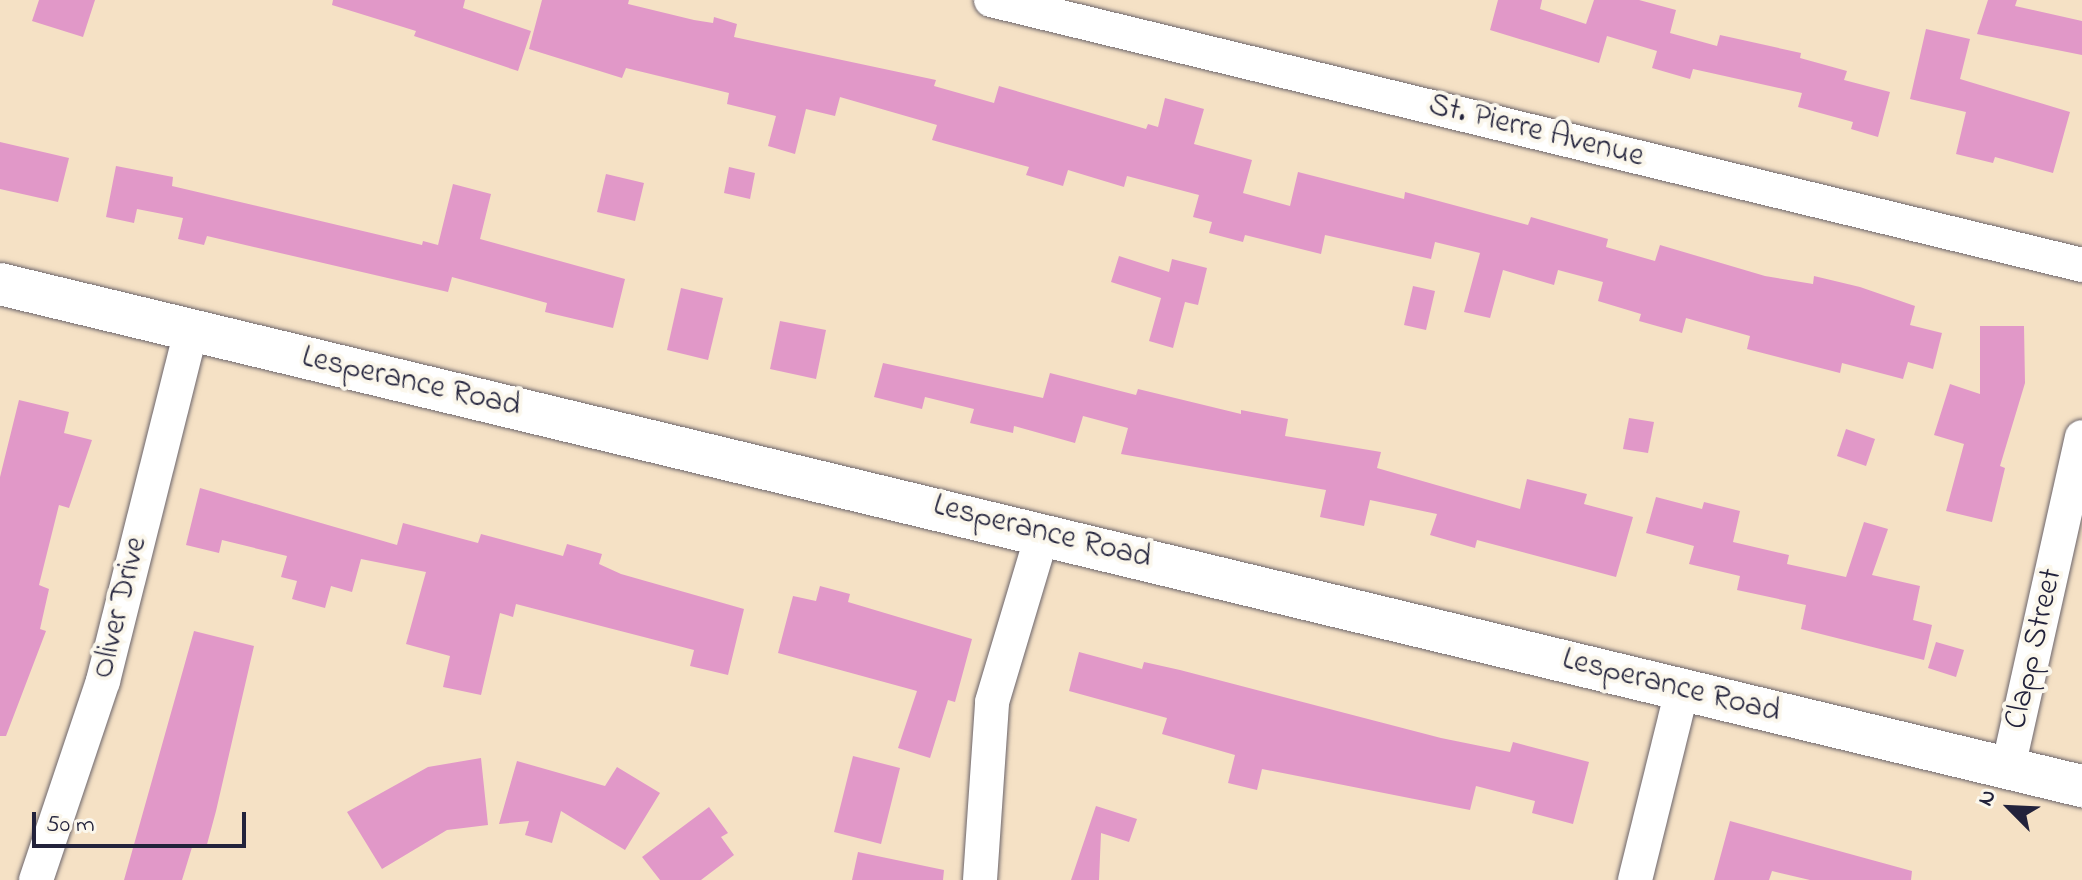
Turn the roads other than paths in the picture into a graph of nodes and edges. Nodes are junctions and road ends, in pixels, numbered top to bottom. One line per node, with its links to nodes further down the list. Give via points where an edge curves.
1 (991, 0): 2 (street, St. Pierre Avenue)
2 (2082, 265)
3 (0, 284): 4 (main road, Lesperance Road)
4 (191, 331): 6 (main road, Lesperance Road); 10 (street, Oliver Drive, via 103,681)
5 (2082, 437): 8 (street, Clapp Street)
6 (1043, 532): 7 (main road, Lesperance Road); 11 (street, via 992,702)
7 (1682, 690): 8 (main road, Lesperance Road); 12 (street)
8 (2008, 768): 9 (main road, Lesperance Road)
9 (2082, 786)
10 (36, 880)
11 (980, 880)
12 (1635, 880)

